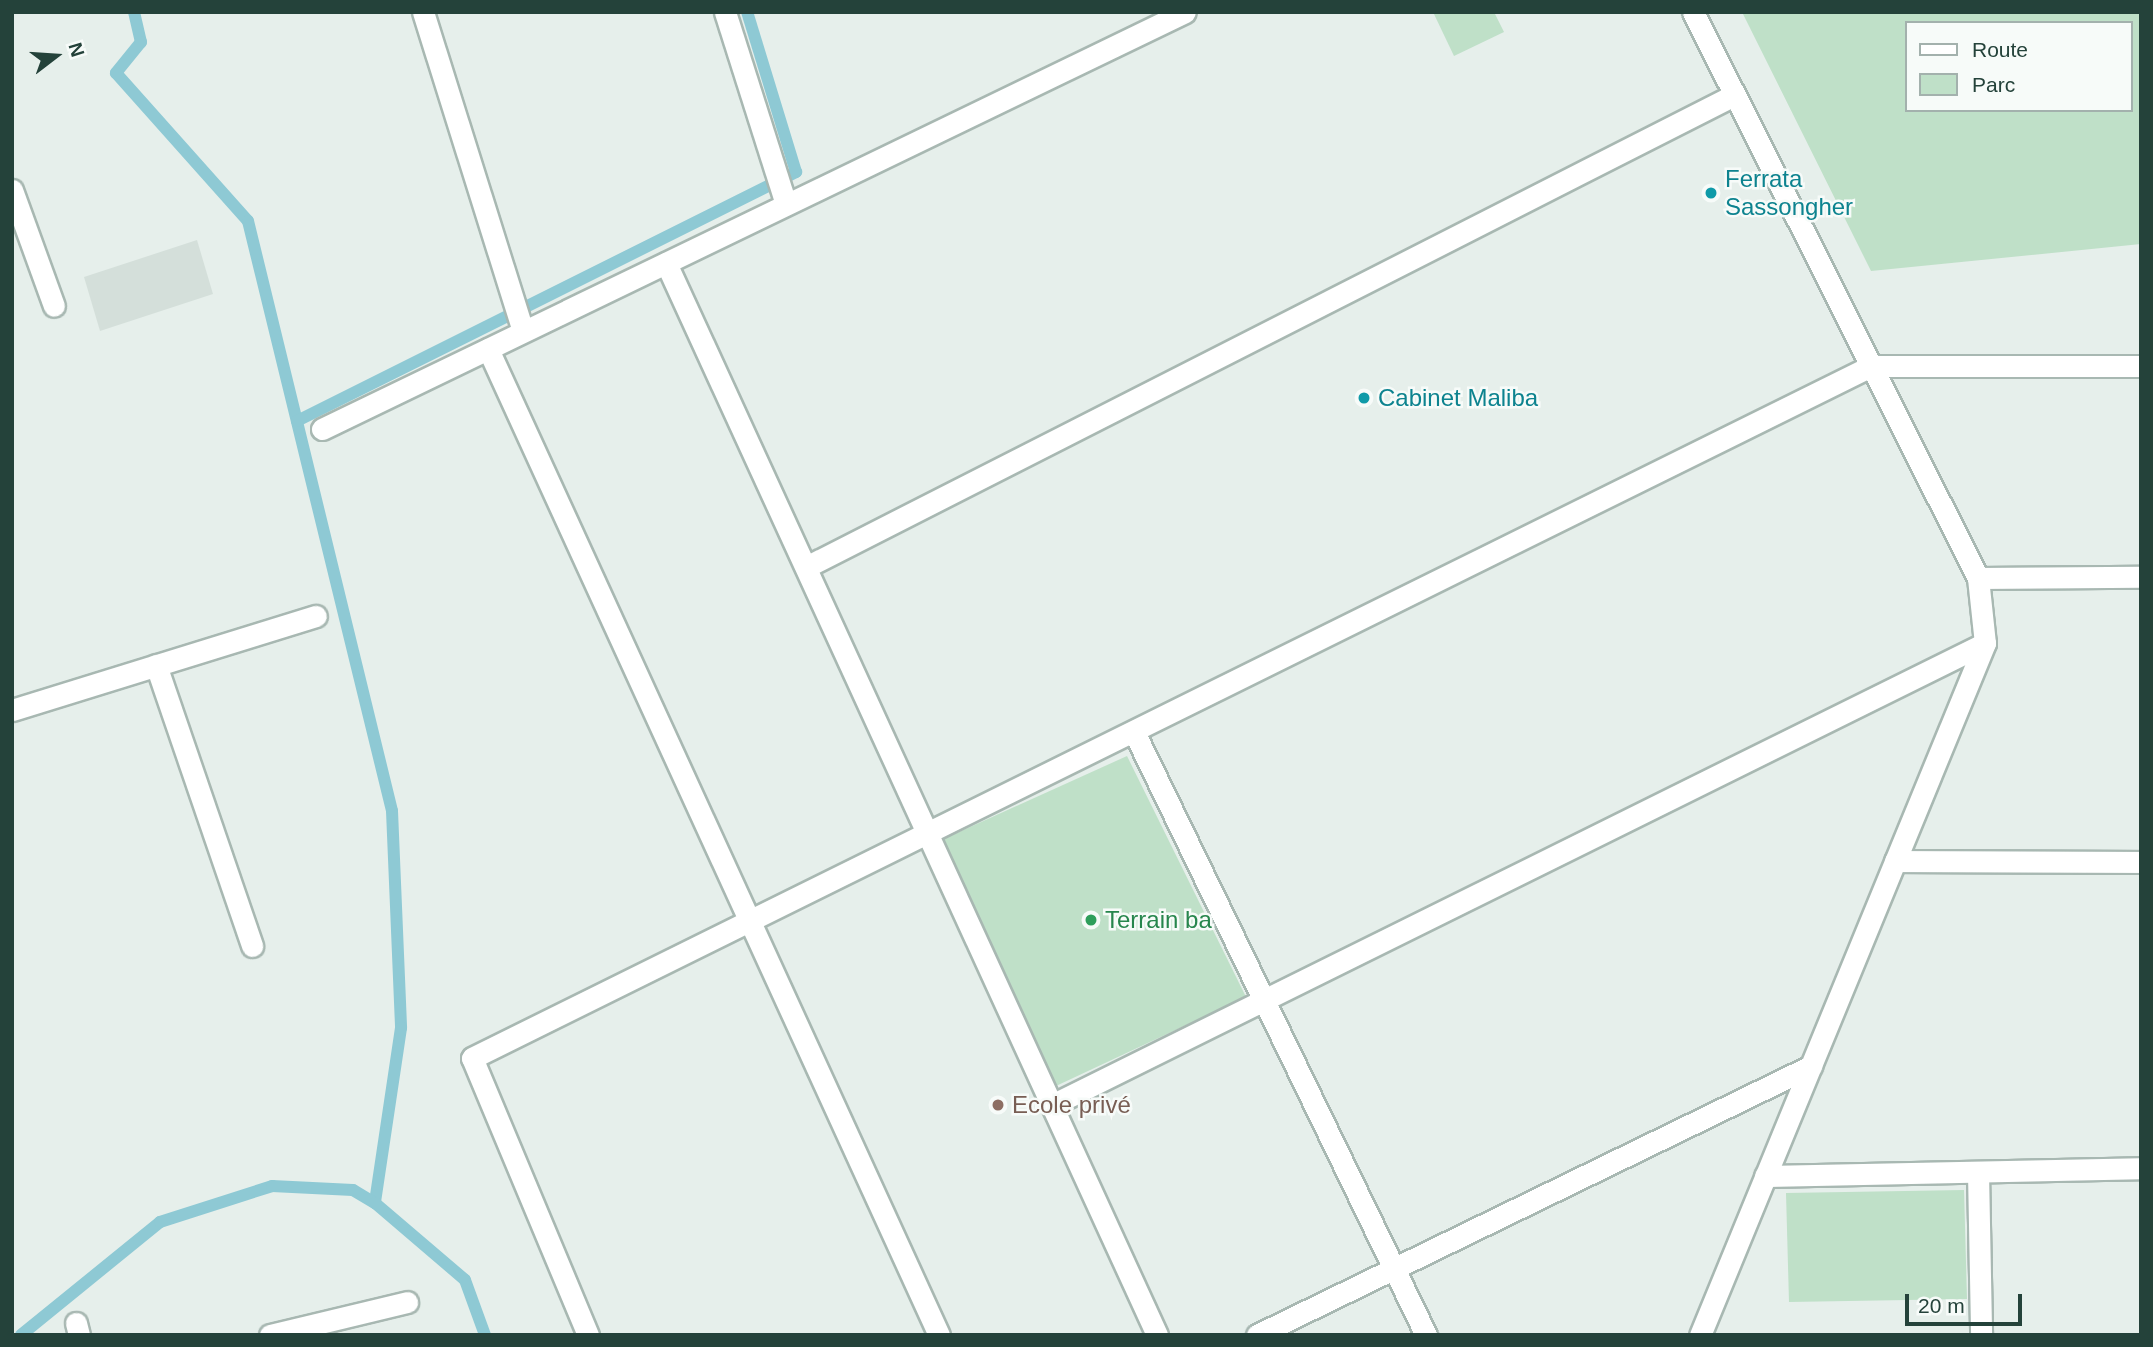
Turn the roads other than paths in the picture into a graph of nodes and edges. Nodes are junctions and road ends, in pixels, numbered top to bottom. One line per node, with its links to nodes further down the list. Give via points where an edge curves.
1 (423, 12): 10 (street)
2 (726, 12): 7 (street)
3 (1185, 12): 7 (street)
4 (1692, 12): 5 (street)
5 (1734, 95): 12 (street); 15 (street)
6 (12, 190): 9 (street)
7 (786, 204): 8 (street)
8 (667, 263): 10 (street); 15 (street)
9 (54, 306)
10 (523, 331): 11 (street)
11 (488, 349): 14 (street); 26 (street)
12 (1871, 366): 13 (street); 17 (street); 22 (street)
13 (2141, 366)
14 (322, 429)
15 (806, 567): 23 (street)
16 (2141, 577): 17 (street)
17 (1978, 578): 19 (street)
18 (316, 616): 20 (street)
19 (1985, 643): 24 (street); 28 (street)
20 (156, 665): 21 (street); 27 (street)
21 (12, 710)
22 (1135, 734): 23 (street); 28 (street)
23 (928, 834): 26 (street); 30 (street)
24 (1895, 861): 25 (street); 29 (street)
25 (2141, 862)
26 (750, 923): 37 (street, via 472,1058); 38 (street)
27 (252, 946)
28 (1261, 1001): 30 (street); 34 (street)
29 (1811, 1066): 33 (street); 34 (street)
30 (1052, 1105): 39 (street)
31 (2141, 1168): 32 (street)
32 (1978, 1172): 33 (street); 43 (street)
33 (1765, 1176): 42 (street)
34 (1393, 1268): 40 (street); 41 (street)
35 (407, 1302): 36 (street)
36 (270, 1335)
37 (588, 1335)
38 (939, 1335)
39 (1157, 1335)
40 (1257, 1335)
41 (1426, 1335)
42 (1700, 1335)
43 (1981, 1335)

